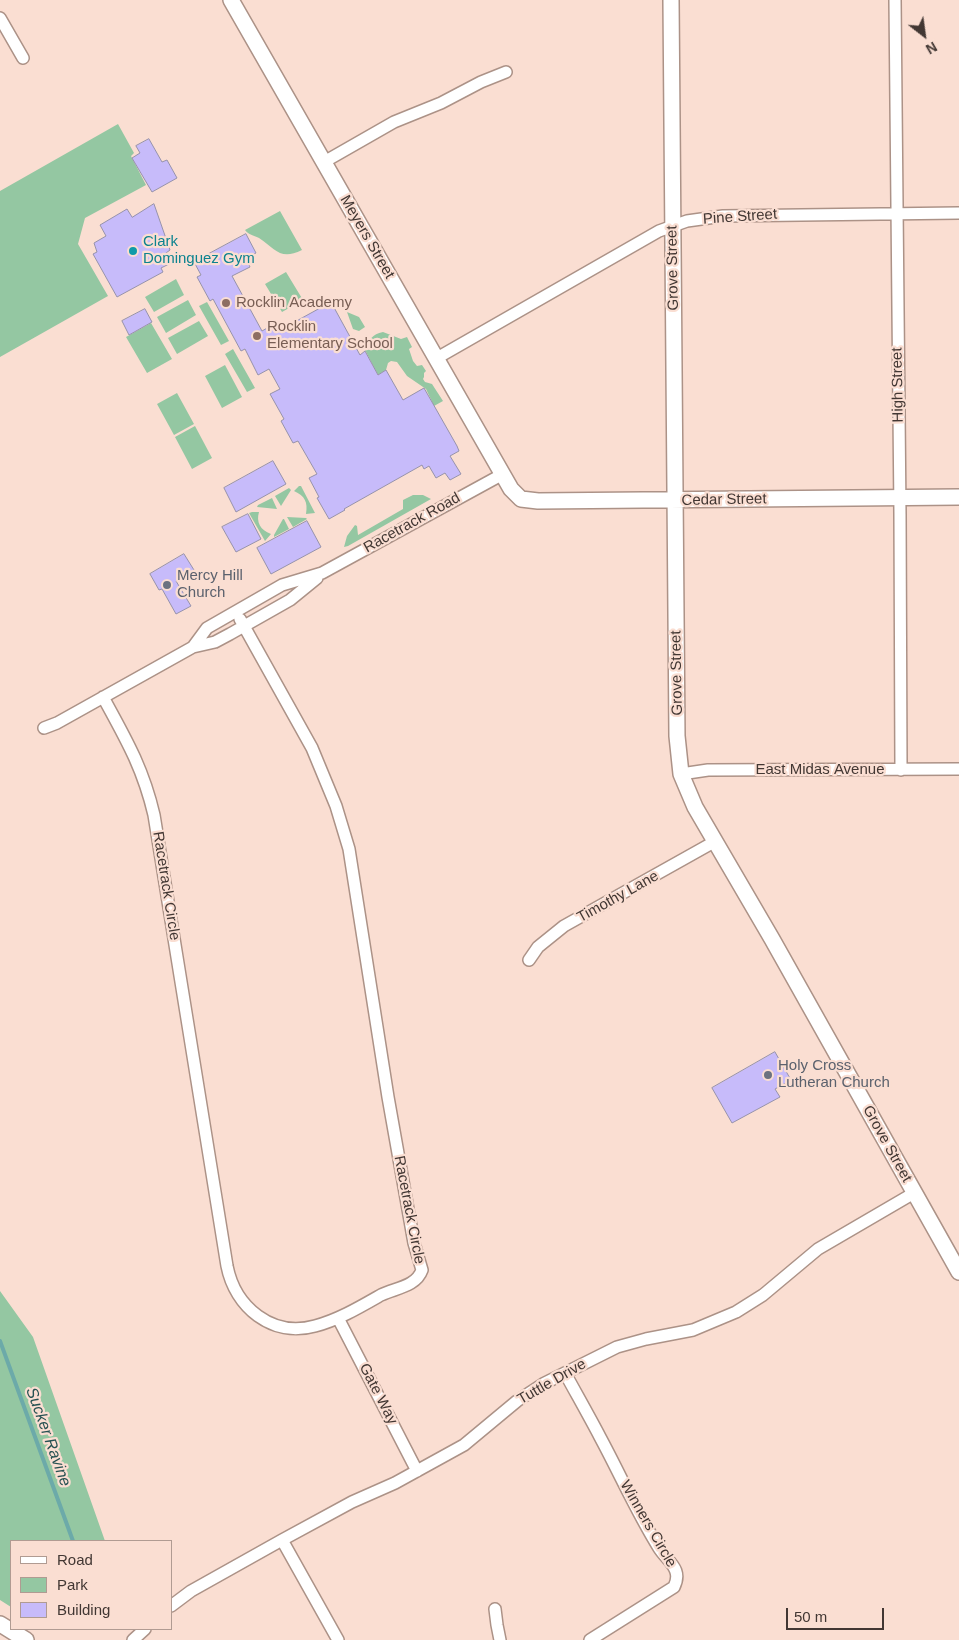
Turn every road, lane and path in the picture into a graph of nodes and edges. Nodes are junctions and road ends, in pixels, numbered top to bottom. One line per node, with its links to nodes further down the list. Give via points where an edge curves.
1 (231, 0): 7 (street, Meyers Street)
2 (671, 0): 10 (street, Grove Street)
3 (895, 0): 9 (street, High Street)
4 (0, 18): 5 (street)
5 (23, 58)
6 (506, 72): 7 (street, via 394,122)
7 (324, 162): 11 (street, Meyers Street)
8 (959, 213): 9 (street, Pine Street)
9 (897, 214): 10 (street, Pine Street, via 723,216); 14 (street, High Street)
10 (673, 226): 11 (street, Pine Street); 15 (street, Grove Street)
11 (437, 358): 12 (street, Meyers Street)
12 (503, 474): 15 (street, Cedar Street, via 521,499); 16 (street, Racetrack Road)
13 (959, 497): 14 (street, Cedar Street)
14 (900, 498): 15 (street, Cedar Street); 21 (street, High Street)
15 (676, 501): 23 (street, Grove Street)
16 (322, 573): 17 (street, Racetrack Road, via 290,600); 18 (street, Racetrack Road, via 282,585 207,628)
17 (242, 623): 18 (street, Racetrack Road, via 214,642); 28 (street, Racetrack Circle, via 312,748 336,806 349,849 390,1107 414,1243 421,1264 421,1274 416,1281)
18 (192, 647): 19 (street, Racetrack Road)
19 (103, 697): 20 (street, Racetrack Road); 28 (street, Racetrack Circle, via 131,746 146,782 154,815 232,1283 241,1300 254,1313 286,1328 304,1328)
20 (44, 728)
21 (900, 770): 22 (street, East Midas Avenue); 23 (street, East Midas Avenue, via 708,770)
22 (959, 770)
23 (681, 774): 24 (street, Grove Street)
24 (714, 842): 25 (street, Timothy Lane, via 564,926 538,947); 26 (street, Grove Street, via 777,947)
25 (529, 960)
26 (914, 1193): 27 (street, Grove Street); 29 (street, Tuttle Drive, via 818,1248 762,1295 736,1312 693,1330 618,1347)
27 (959, 1272)
28 (338, 1318): 30 (street, Gate Way)
29 (566, 1373): 30 (street, Tuttle Drive, via 526,1395 464,1444); 40 (street, Winners Circle, via 643,1522 673,1566 678,1580 674,1588)
30 (417, 1471): 31 (street, Tuttle Drive)
31 (282, 1540): 32 (street, Tuttle Drive, via 191,1591); 38 (street)
32 (172, 1605)
33 (495, 1609): 39 (street)
34 (0, 1624): 36 (street)
35 (144, 1630): 37 (street)
36 (26, 1640)
37 (133, 1640)
38 (338, 1640)
39 (500, 1640)
40 (590, 1640)

